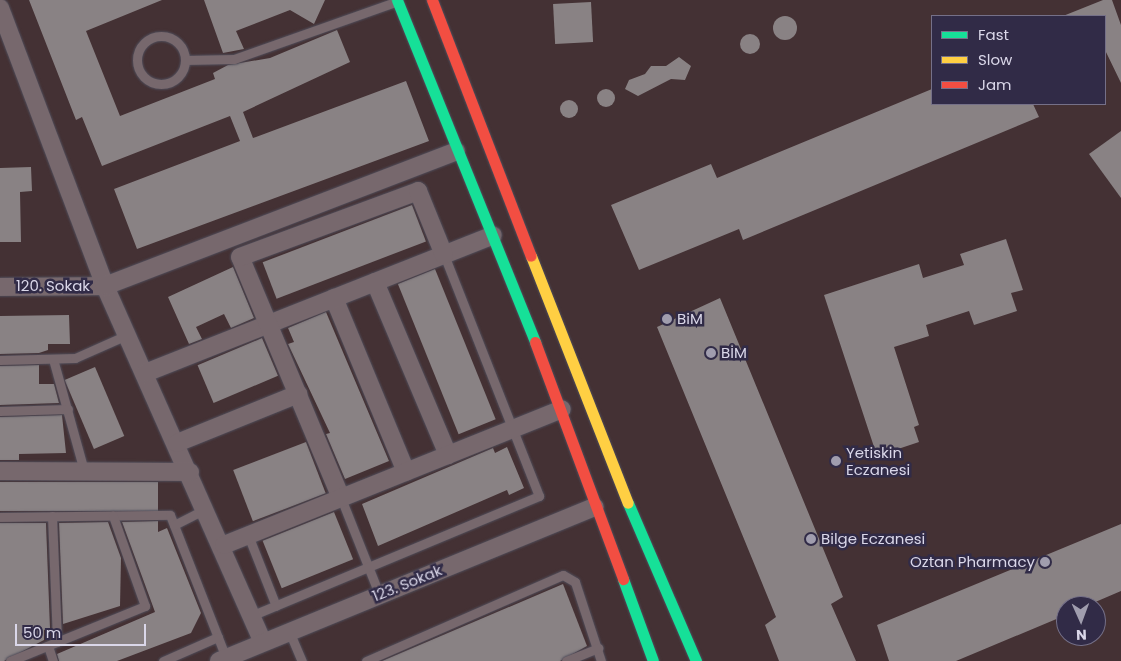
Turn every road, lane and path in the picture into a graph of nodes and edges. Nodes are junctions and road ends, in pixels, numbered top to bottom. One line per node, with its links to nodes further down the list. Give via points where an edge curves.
1 (398, 0): 4 (lane, via 234,59); 5 (street)
2 (432, 0): 56 (street, via 613,467)
3 (0, 8): 9 (street)
4 (185, 60): 4 (lane, via 181,46 163,36 144,43 137,63 148,80 161,84 178,77)
5 (456, 151): 6 (street); 9 (street)
6 (493, 235): 7 (street); 19 (street)
7 (444, 255): 8 (street); 12 (street, via 418,191 240,257); 21 (lane)
8 (375, 282): 11 (street); 23 (street)
9 (105, 286): 10 (street, 120. Sokak); 13 (street)
10 (0, 287)
11 (334, 298): 12 (street); 27 (street)
12 (269, 324): 16 (street); 17 (street)
13 (128, 335): 14 (lane, via 75,358); 16 (street)
14 (52, 359): 15 (lane); 18 (lane)
15 (0, 360)
16 (145, 373): 22 (street)
17 (298, 394): 22 (street); 28 (street)
18 (68, 409): 20 (lane); 25 (lane)
19 (562, 409): 21 (street); 29 (street)
20 (0, 411)
21 (514, 428): 23 (street); 37 (lane, via 539,496)
22 (177, 443): 26 (street)
23 (448, 455): 27 (street)
24 (0, 471): 25 (street)
25 (84, 471): 26 (street)
26 (190, 472): 30 (street)
27 (406, 472): 28 (street)
28 (341, 498): 35 (street); 37 (lane)
29 (595, 507): 38 (street, 123. Sokak); 55 (street)
30 (207, 508): 34 (lane); 36 (street)
31 (52, 516): 32 (lane); 33 (lane); 43 (lane)
32 (113, 516): 34 (lane, via 170,515); 43 (lane, via 145,606)
33 (0, 517)
34 (174, 525): 42 (lane)
35 (248, 535): 36 (street); 39 (lane)
36 (224, 545): 40 (street)
37 (369, 568): 38 (lane); 39 (lane)
38 (379, 594): 41 (street, 123. Sokak)
39 (276, 606): 40 (lane)
40 (253, 615): 44 (street)
41 (289, 631): 44 (street, 123. Sokak); 51 (lane)
42 (218, 637): 47 (lane); 50 (lane)
43 (57, 642): 45 (lane)
44 (264, 642): 47 (street, 123. Sokak)
45 (48, 646): 48 (lane); 49 (lane)
46 (598, 648): 52 (lane, via 575,582 563,575); 53 (lane); 54 (lane)
47 (223, 659)
48 (10, 661)
49 (53, 661)
50 (163, 661)
51 (302, 661)
52 (366, 661)
53 (566, 661)
54 (602, 661)
55 (653, 661)
56 (696, 661)

